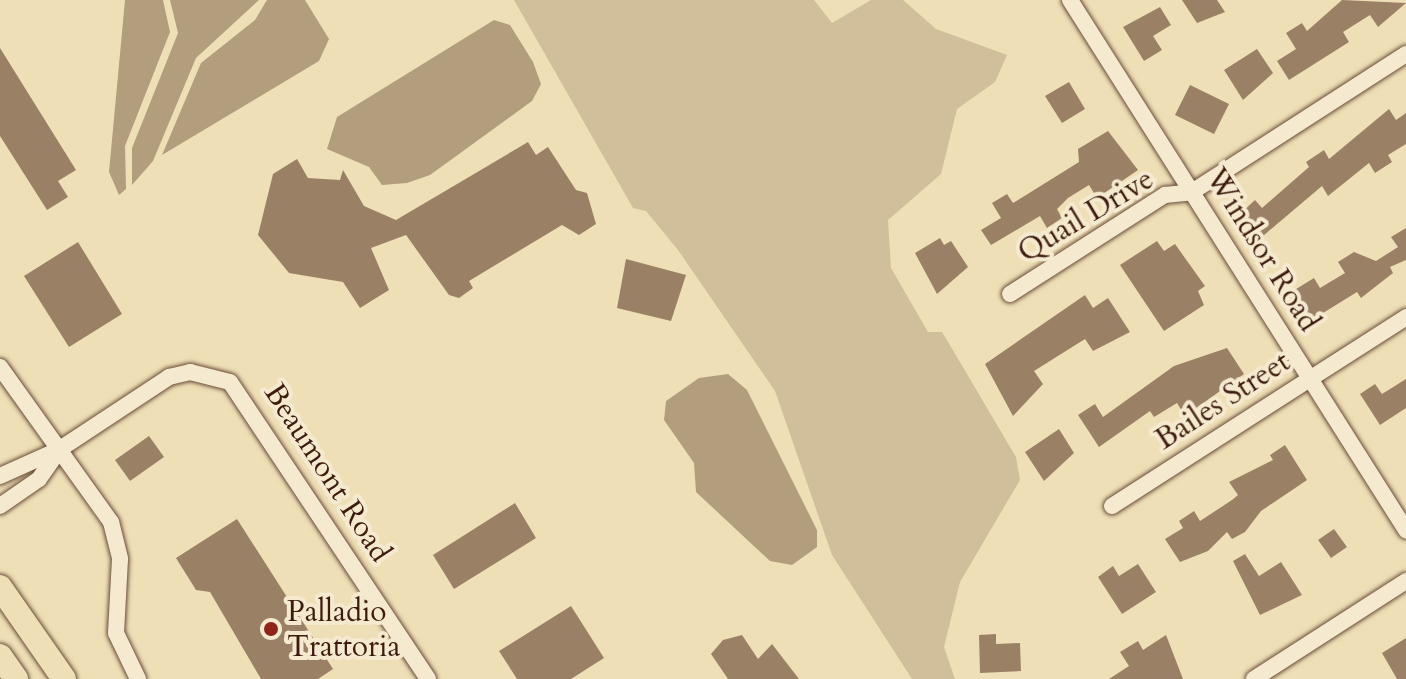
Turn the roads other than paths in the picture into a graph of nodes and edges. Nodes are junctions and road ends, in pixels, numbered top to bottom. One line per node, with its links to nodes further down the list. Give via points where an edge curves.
1 (1076, 2): 3 (street, Windsor Road)
2 (1406, 54): 3 (street, Quail Drive)
3 (1192, 192): 4 (street, Quail Drive, via 1165,195); 7 (street, Windsor Road)
4 (1010, 294)
5 (1406, 317): 7 (street, Bailes Street)
6 (0, 367): 8 (street)
7 (1310, 378): 11 (street, Bailes Street); 12 (street, Windsor Road)
8 (60, 449): 9 (street, Beaumont Road, via 27,458); 10 (street, Beaumont Road, via 39,479); 18 (street, via 117,540 116,633); 19 (street, Beaumont Road, via 169,377 190,372 230,382)
9 (0, 476)
10 (0, 506)
11 (1112, 506)
12 (1406, 530)
13 (1406, 581): 20 (street)
14 (0, 587): 17 (main road)
15 (0, 656): 16 (main road)
16 (16, 679)
17 (64, 679)
18 (138, 679)
19 (428, 679)
20 (1254, 679)

